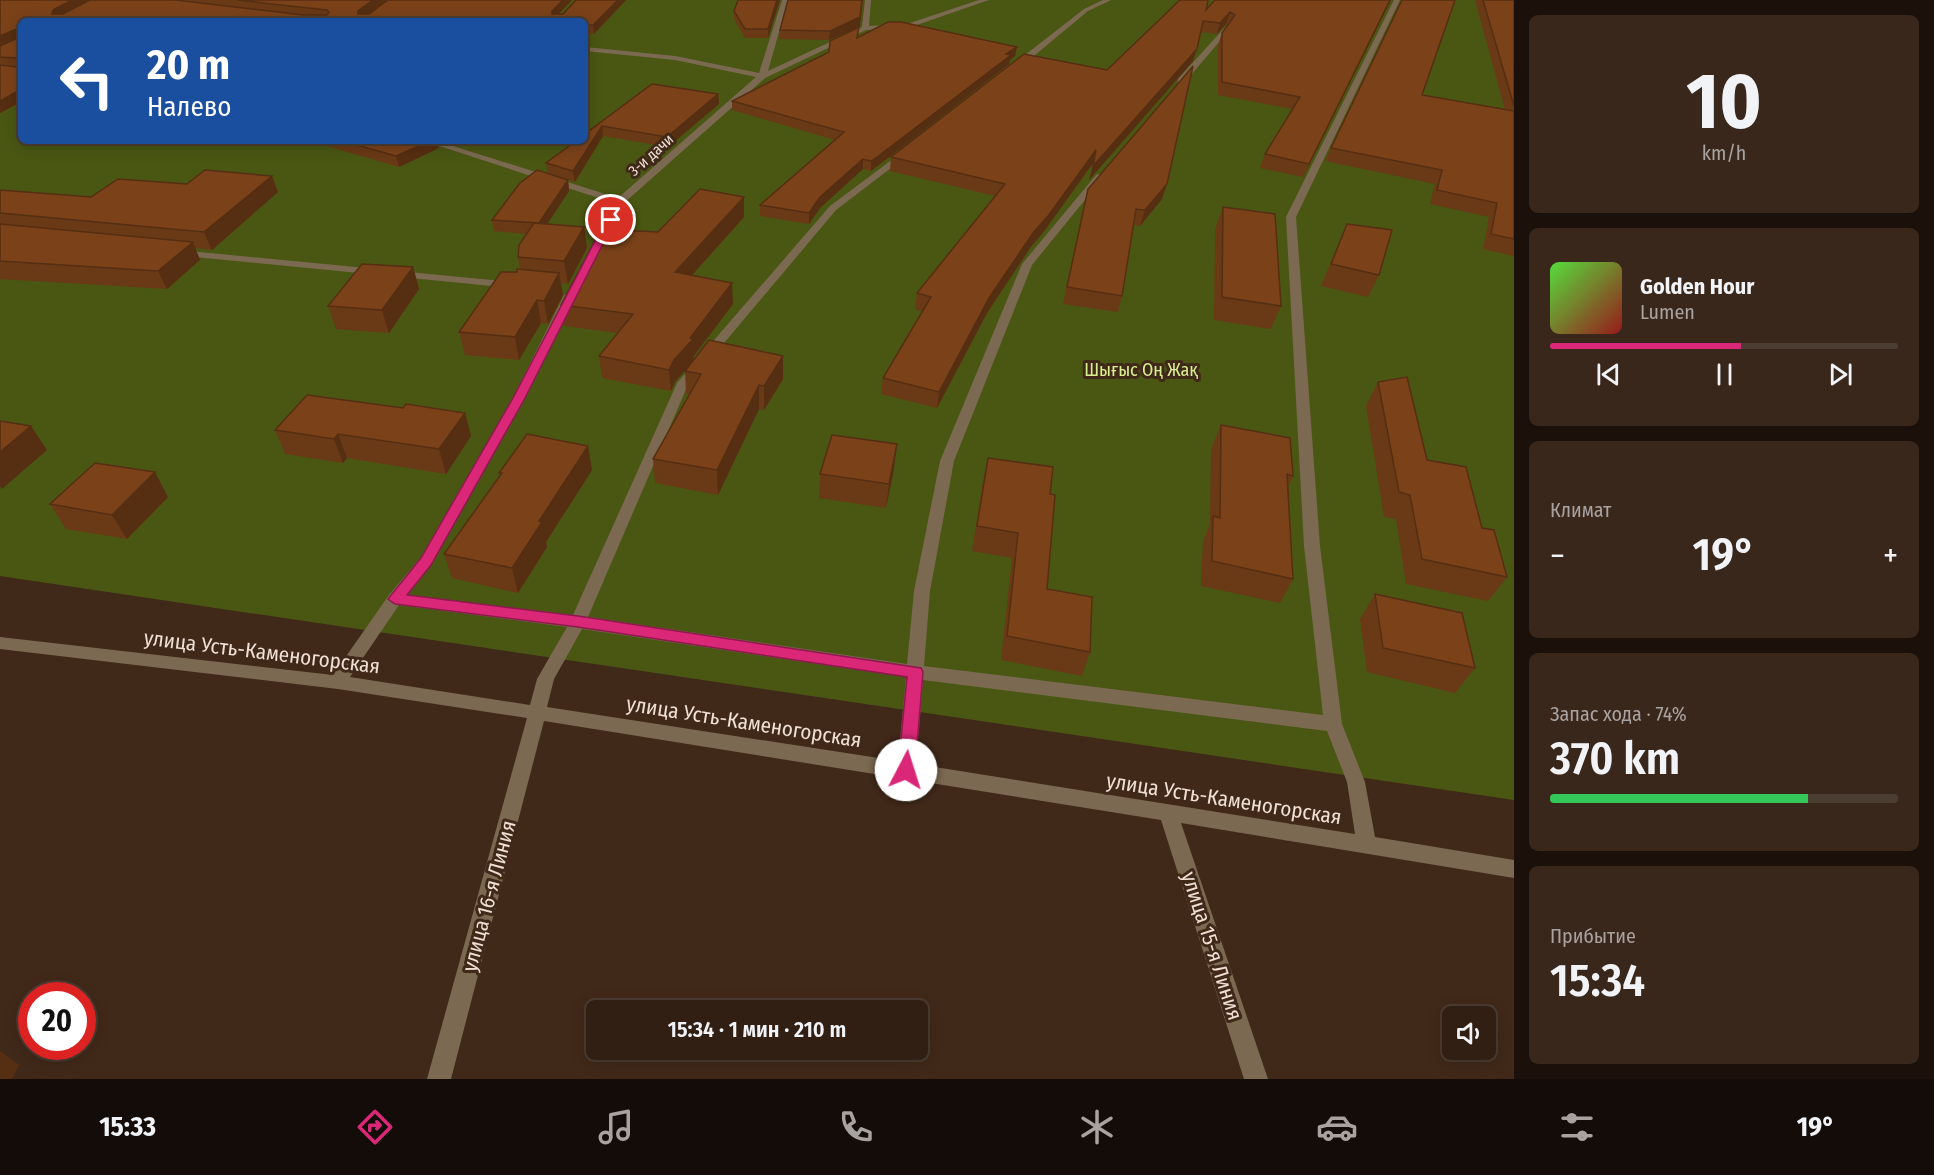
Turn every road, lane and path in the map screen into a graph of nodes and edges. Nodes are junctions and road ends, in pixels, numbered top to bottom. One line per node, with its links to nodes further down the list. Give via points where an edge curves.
1 (785, 0): 10 (street)
2 (868, 0): 6 (street)
3 (986, 0): 6 (street, via 909,26)
4 (1108, 0): 9 (street, via 1086,10)
5 (1397, 0): 26 (street, via 1291,217 1312,546)
6 (865, 27): 10 (street, 3-и дачи)
7 (1228, 27): 11 (street)
8 (588, 49): 10 (street, via 675,58)
9 (1008, 72)
10 (762, 76): 15 (street, 3-и дачи)
11 (1174, 89)
12 (917, 143): 21 (street, улица 16-я Линия, via 833,208 681,386)
13 (437, 144): 15 (street)
14 (1105, 170): 23 (street, via 1027,264 947,461 922,591)
15 (620, 202): 17 (street, 3-и дачи)
16 (163, 252): 18 (street)
17 (588, 261)
18 (526, 286)
19 (570, 286): 20 (street, via 519,398 426,561)
20 (395, 599): 21 (street); 24 (street)
21 (578, 622): 23 (street); 25 (street, улица 16-я Линия, via 546,679)
22 (3, 648): 24 (street, улица Усть-Каменогорская)
23 (915, 672): 26 (street); 27 (street)
24 (338, 682): 25 (street, улица Усть-Каменогорская)
25 (538, 712): 27 (street, улица Усть-Каменогорская); 31 (street, улица 16-я Линия)
26 (1333, 724): 29 (street, via 1356,782)
27 (906, 770): 28 (street, улица Усть-Каменогорская)
28 (1168, 812): 29 (street, улица Усть-Каменогорская); 32 (street, улица 15-я Линия)
29 (1366, 844): 30 (street, улица Усть-Каменогорская)
30 (1514, 869)
31 (439, 1079)
32 (1256, 1079)

